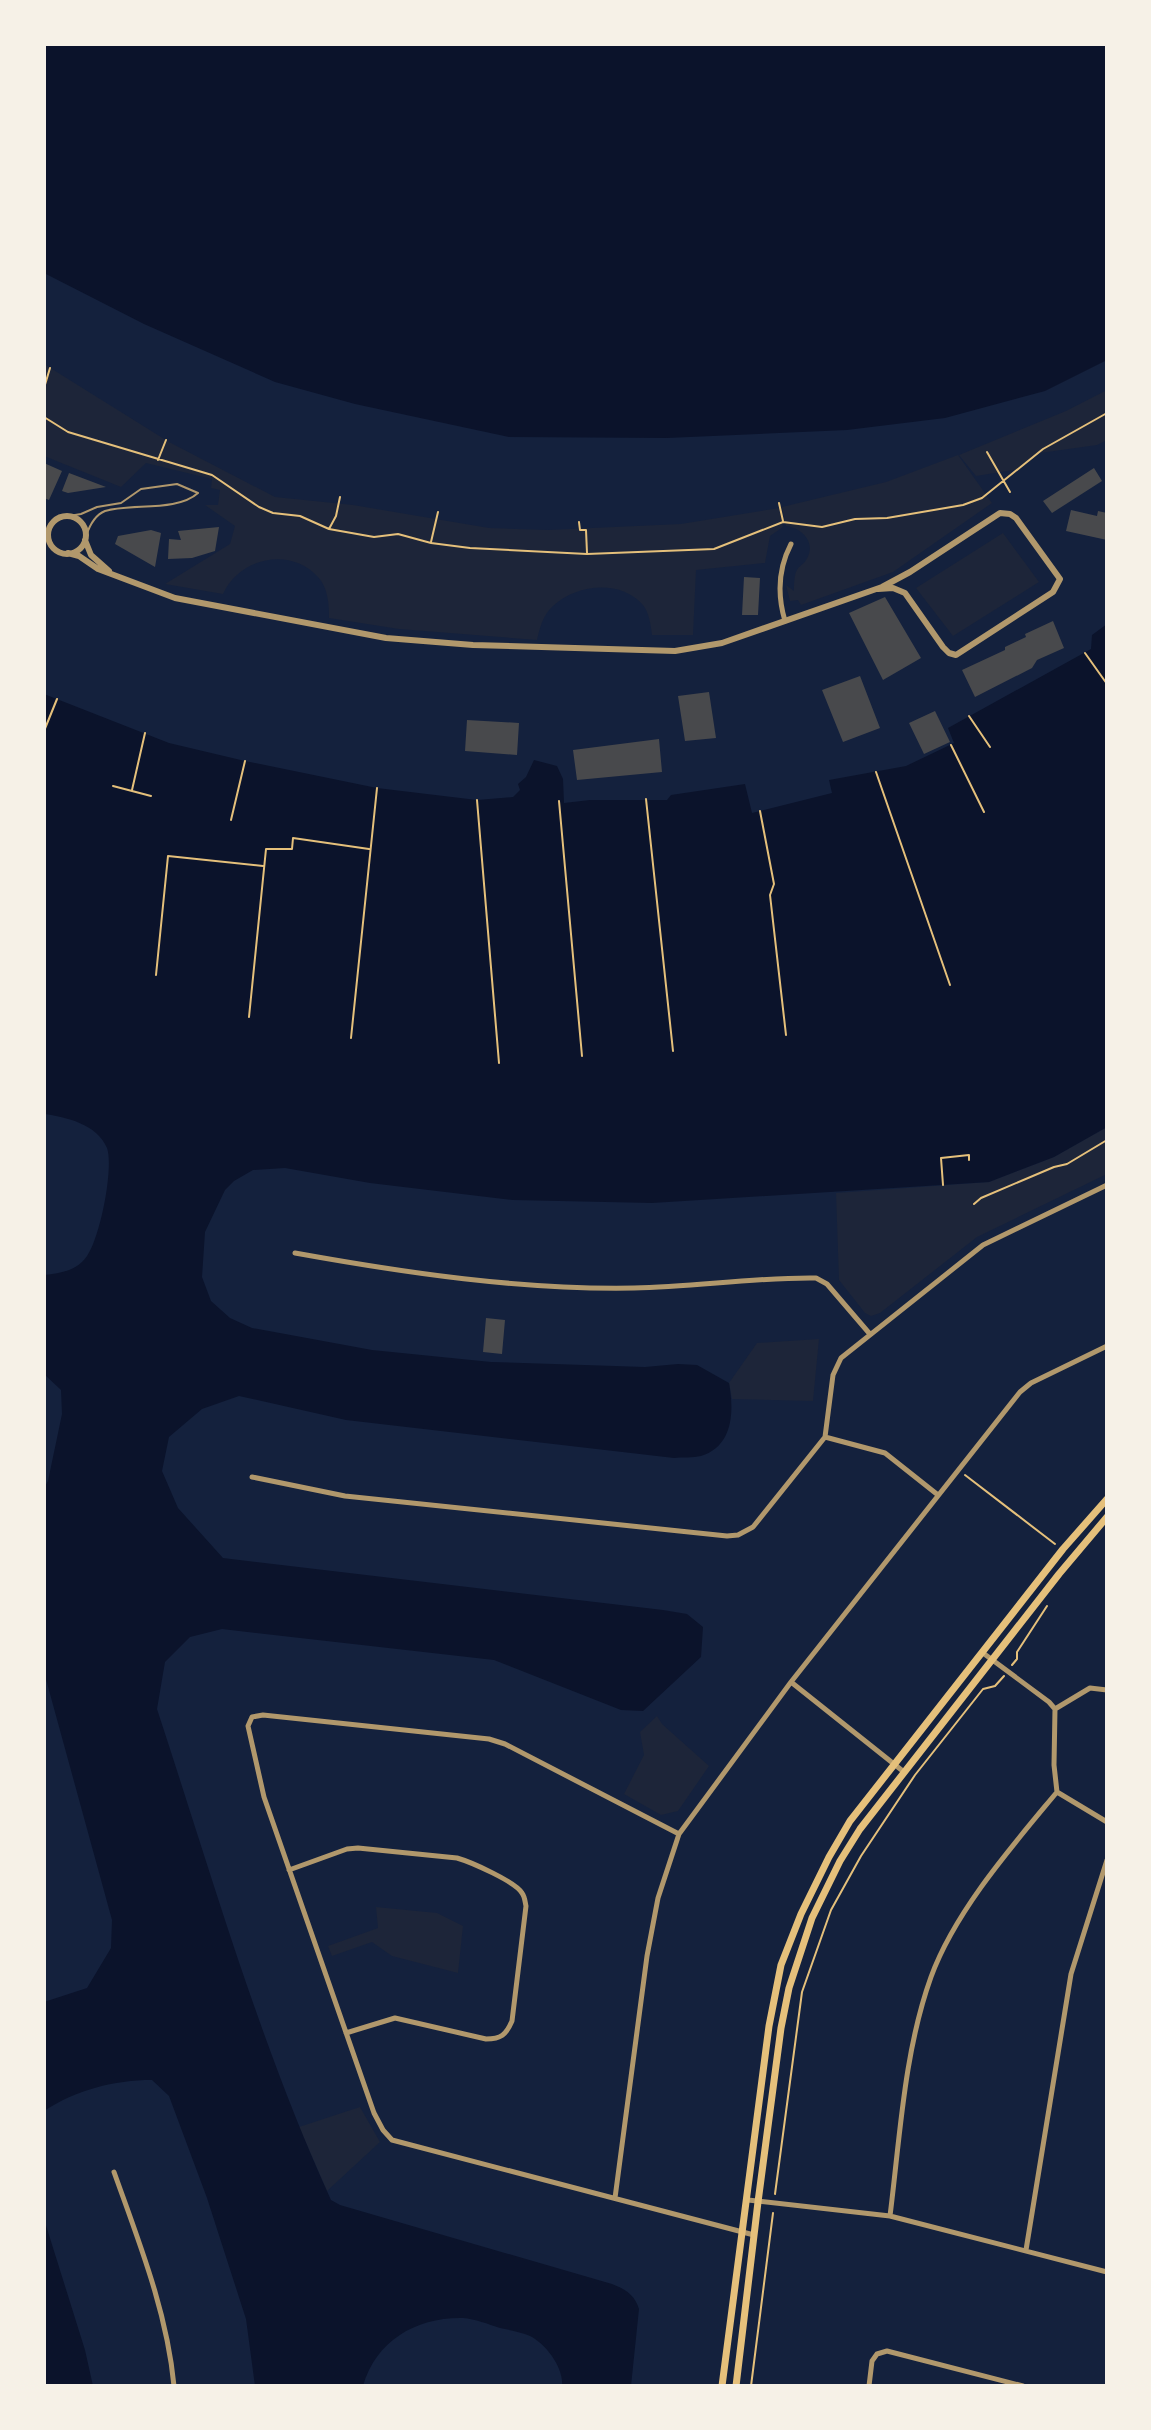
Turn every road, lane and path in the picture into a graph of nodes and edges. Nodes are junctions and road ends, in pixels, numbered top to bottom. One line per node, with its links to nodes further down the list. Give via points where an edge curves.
1 (50, 368): 2 (path)
2 (44, 388)
3 (1107, 413): 8 (path, via 1043,449)
4 (44, 417): 7 (path, via 68,432)
5 (166, 440): 7 (path)
6 (987, 452): 8 (path)
7 (158, 460): 17 (path, via 212,475 268,512 300,516)
8 (1002, 480): 9 (path); 16 (path, via 982,498 963,505 822,527)
9 (1010, 492)
10 (340, 497): 17 (path)
11 (779, 503): 16 (path)
12 (438, 512): 21 (path)
13 (44, 517): 14 (street)
14 (65, 517): 19 (street, via 82,523); 19 (lane, via 121,503 141,489 177,484 198,493 185,500 104,512); 20 (street, via 50,527)
15 (579, 522): 24 (path, via 580,530 586,530)
16 (783, 522): 24 (path, via 714,549)
17 (329, 529): 21 (path, via 374,537 398,534)
18 (44, 532): 20 (street)
19 (86, 538): 23 (street); 26 (street, via 93,558)
20 (50, 541): 23 (street, via 56,550)
21 (431, 543): 24 (path)
22 (791, 544): 29 (street, via 781,569)
23 (68, 553): 26 (street)
24 (587, 554)
25 (910, 572): 27 (street); 28 (street); 28 (street, via 1005,513 1016,518 1060,579 1053,592 956,655 944,649)
26 (115, 575): 29 (street, via 175,598 412,641 675,651 722,643)
27 (878, 589): 28 (street); 29 (street)
28 (905, 593)
29 (785, 621)
30 (1085, 653): 31 (path)
31 (1107, 684)
32 (57, 699): 34 (path)
33 (969, 716): 37 (path)
34 (44, 731)
35 (145, 733): 42 (path)
36 (951, 745): 48 (path)
37 (990, 747)
38 (245, 761): 49 (path)
39 (876, 772): 53 (path)
40 (113, 786): 42 (path)
41 (377, 788): 50 (path)
42 (132, 790): 43 (path)
43 (151, 796)
44 (646, 799): 57 (path)
45 (477, 800): 59 (path)
46 (559, 801): 58 (path)
47 (760, 811): 55 (path, via 774,884 770,895)
48 (984, 812)
49 (231, 820)
50 (369, 849): 51 (path, via 293,838 292,849 266,849); 56 (path)
51 (264, 867): 52 (path, via 168,856); 54 (path)
52 (156, 975)
53 (950, 985)
54 (249, 1017)
55 (786, 1035)
56 (351, 1038)
57 (673, 1051)
58 (582, 1056)
59 (499, 1063)
60 (1107, 1140): 64 (path, via 1067,1164)
61 (969, 1160): 62 (path, via 969,1155 941,1158)
62 (943, 1185)
63 (1107, 1185): 66 (street, via 983,1245)
64 (974, 1204)
65 (295, 1253): 66 (street, via 502,1282 633,1288 816,1278)
66 (869, 1333): 68 (street, via 836,1365)
67 (1107, 1346): 71 (street, via 1020,1392)
68 (825, 1437): 70 (street, via 753,1527 727,1536 345,1496); 71 (street, via 885,1453)
69 (964, 1474): 74 (path)
70 (252, 1477)
71 (938, 1495): 80 (street)
72 (1107, 1499): 74 (main road)
73 (1107, 1517): 77 (main road)
74 (1063, 1549): 76 (main road)
75 (1053, 1597): 78 (path)
76 (982, 1652): 77 (street); 83 (main road)
77 (992, 1660): 82 (street); 84 (main road)
78 (1012, 1664)
79 (1002, 1678): 92 (path, via 983,1689 915,1775 831,1910 802,1992)
80 (791, 1682): 83 (street); 87 (street)
81 (1107, 1690): 82 (street, via 1090,1688)
82 (1055, 1709): 85 (street)
83 (893, 1763): 84 (street); 94 (main road, via 829,1857 781,1965)
84 (904, 1772): 95 (main road, via 840,1861 794,1968)
85 (1057, 1792): 86 (street); 97 (street, via 998,1862 931,1977 910,2065)
86 (1107, 1822)
87 (679, 1834): 89 (street, via 497,1741 252,1717 249,1738); 93 (street, via 658,1898 647,1956)
88 (1107, 1860): 100 (street, via 1071,1974)
89 (289, 1870): 90 (street); 90 (street, via 358,1848 457,1858 516,1886 524,1897 512,2021 498,2039 395,2018)
90 (346, 2033): 93 (street, via 374,2113 392,2140)
91 (114, 2172): 102 (street, via 155,2293)
92 (776, 2193)
93 (615, 2198): 98 (street)
94 (748, 2200): 95 (street); 98 (main road)
95 (758, 2202): 97 (street); 99 (main road)
96 (773, 2213): 105 (path)
97 (890, 2216): 100 (street)
98 (743, 2232): 99 (street); 103 (main road)
99 (754, 2235): 104 (main road)
100 (1026, 2250): 101 (street)
101 (1107, 2272)
102 (174, 2386)
103 (722, 2386)
104 (736, 2386)
105 (751, 2386)
106 (869, 2386): 107 (street, via 872,2361 887,2351)
107 (1023, 2386)

